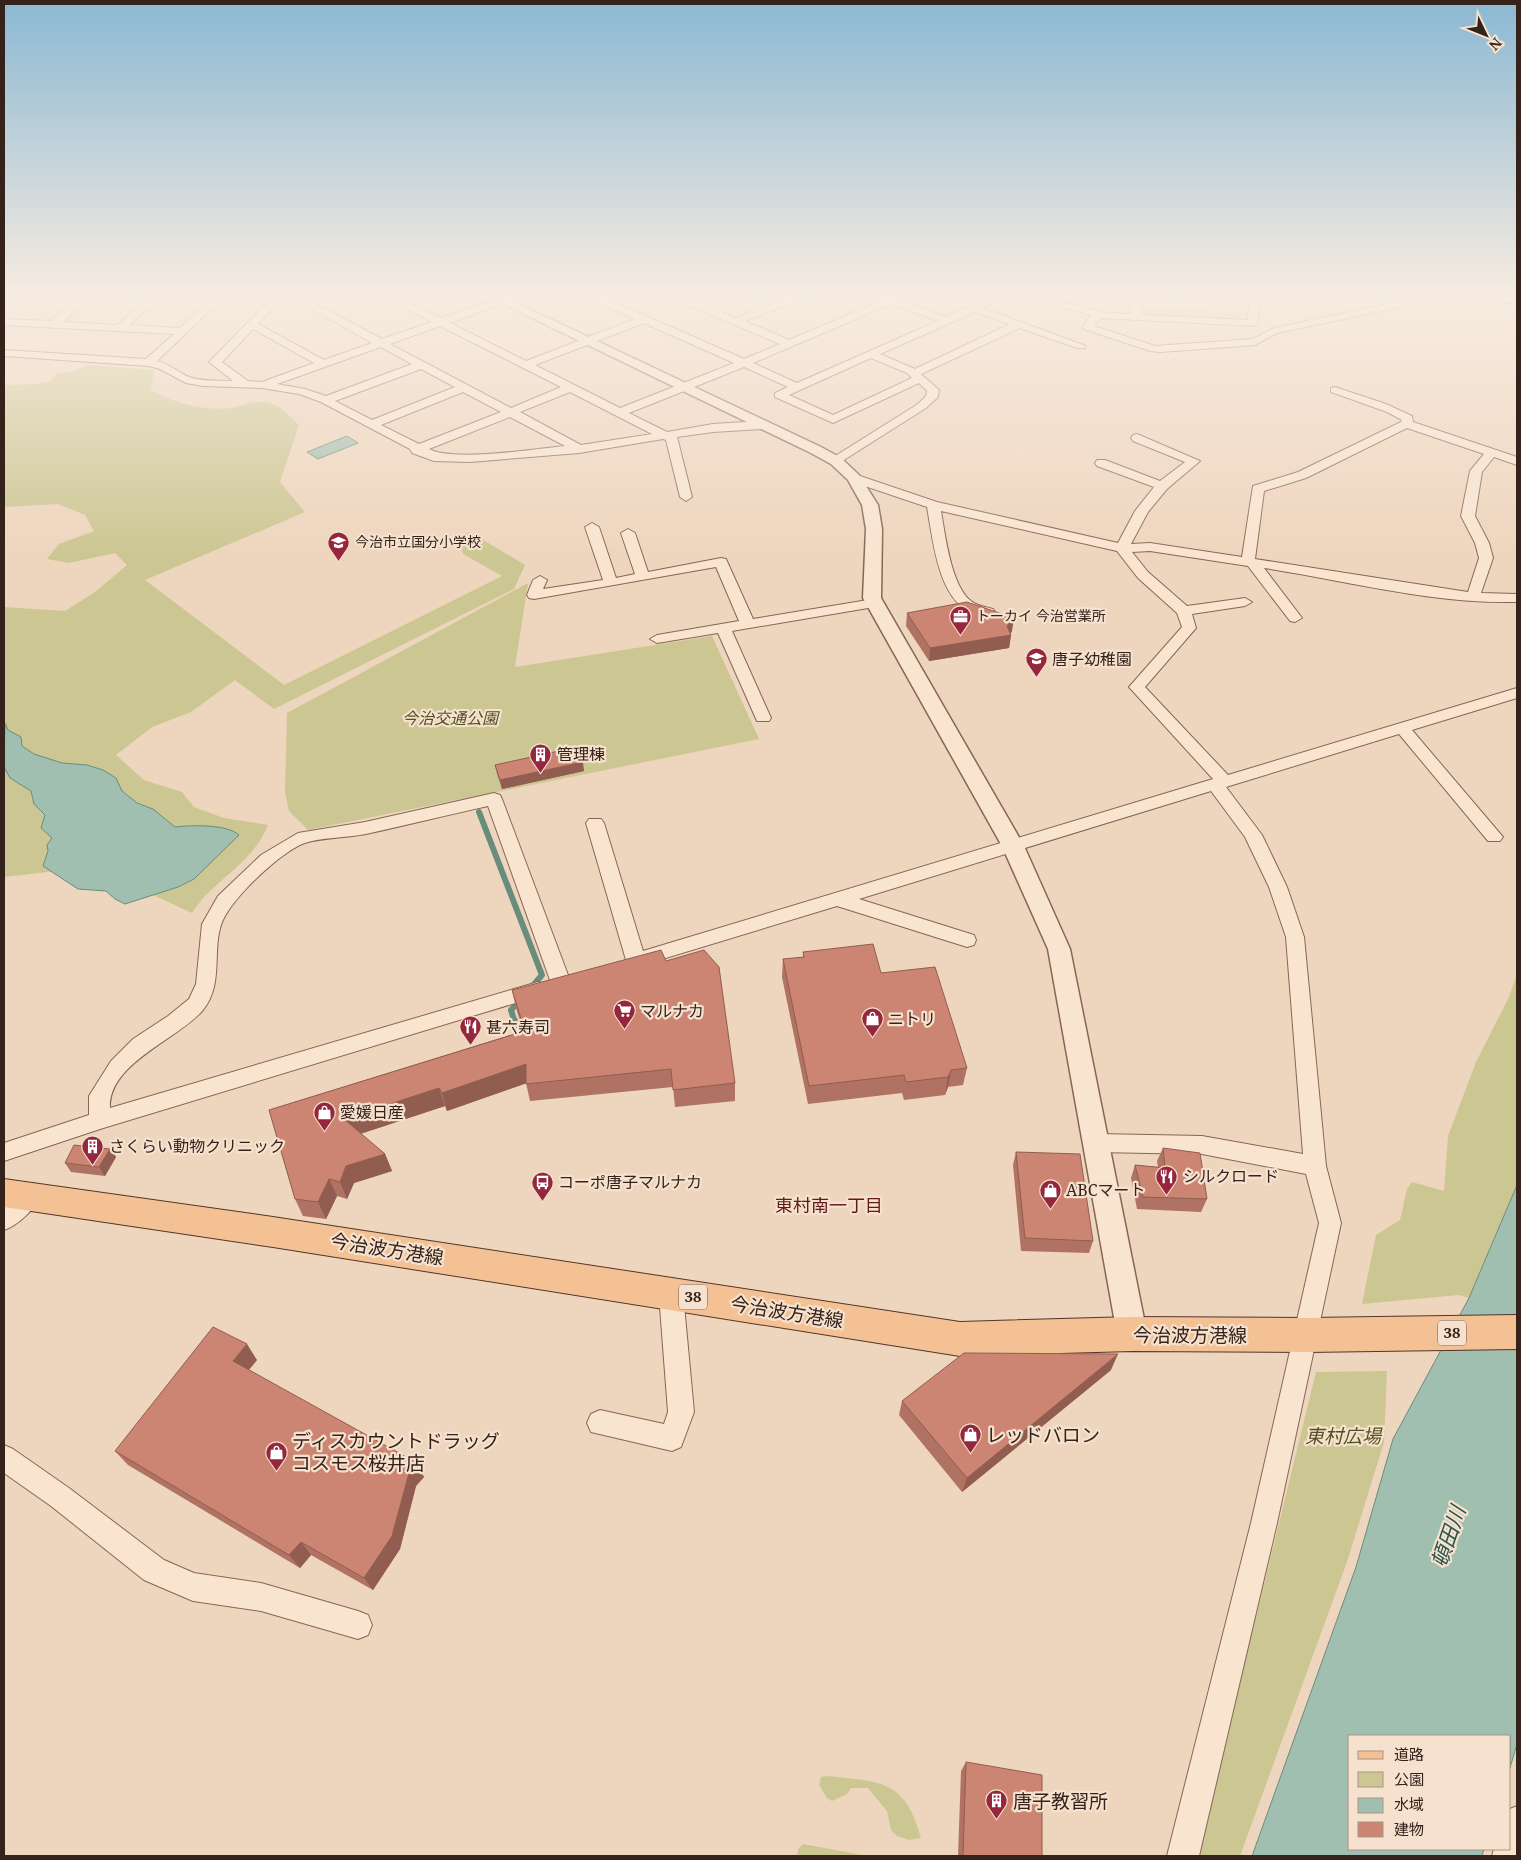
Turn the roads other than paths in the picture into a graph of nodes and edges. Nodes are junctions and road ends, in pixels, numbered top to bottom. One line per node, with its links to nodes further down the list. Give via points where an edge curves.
1 (259, 385): 2 (street)
2 (262, 385): 17 (street, via 301,391)
3 (367, 385): 17 (street)
4 (461, 385): 12 (street)
5 (564, 385): 15 (street)
6 (678, 385): 13 (street)
7 (688, 385): 13 (street)
8 (793, 385): 14 (street)
9 (803, 385): 14 (street)
10 (901, 385): 14 (street, via 833,419 779,395)
11 (927, 385): 28 (street, via 933,390 927,402)
12 (465, 387): 18 (street); 20 (street)
13 (683, 387): 19 (street); 22 (street)
14 (798, 387)
15 (570, 388): 18 (street); 19 (street)
16 (1335, 390): 21 (street, via 1398,412 1408,419)
17 (326, 400): 20 (street)
18 (510, 411): 25 (street); 26 (street)
19 (621, 412): 23 (street)
20 (370, 424): 26 (street)
21 (1406, 424): 27 (street); 38 (street, via 1300,476 1258,489)
22 (762, 425): 23 (street, via 713,428); 28 (street)
23 (669, 436): 25 (street); 33 (street)
24 (1137, 438): 32 (street, via 1194,461)
25 (579, 449): 26 (street, via 451,458 434,457)
26 (416, 450)
27 (1491, 453): 29 (street); 42 (street, via 1476,472 1468,516 1486,558)
28 (836, 461): 31 (street)
29 (1517, 461)
30 (1101, 463): 32 (street)
31 (854, 478): 34 (street); 45 (street, via 870,505 874,529)
32 (1162, 486): 37 (street, via 1142,512)
33 (686, 498)
34 (933, 505): 37 (street); 47 (street, via 955,590 967,604)
35 (592, 528): 41 (street)
36 (628, 533): 39 (street)
37 (1122, 548): 38 (street, via 1150,547); 46 (street, via 1143,575)
38 (1250, 562): 42 (street); 48 (street)
39 (643, 577): 41 (street); 49 (street, via 721,562)
40 (540, 580): 41 (street, via 534,595)
41 (611, 583)
42 (1473, 597): 43 (street)
43 (1517, 598)
44 (1245, 602): 46 (street)
45 (874, 603): 49 (street); 58 (street)
46 (1184, 611): 55 (street, via 1189,628 1137,687)
47 (994, 615)
48 (1295, 618)
49 (748, 624): 50 (street)
50 (723, 628): 51 (street); 53 (street)
51 (658, 639)
52 (1517, 693): 54 (street)
53 (762, 718)
54 (1402, 728): 55 (street); 57 (street)
55 (1220, 784): 58 (street); 66 (street, via 1254,836 1278,887 1296,938)
56 (595, 823): 61 (street)
57 (1494, 837)
58 (1013, 846): 59 (street); 64 (street, via 1059,949)
59 (837, 899): 60 (street); 61 (street)
60 (967, 940)
61 (636, 960): 62 (street)
62 (617, 966)
63 (100, 1120): 63 (street, via 571,980 494,799 365,828 298,839 267,859 224,901 211,924 206,984 196,1004 140,1045 118,1066 99,1096); 65 (street)
64 (1096, 1143): 66 (street, via 1202,1145); 71 (street)
65 (4, 1152)
66 (1315, 1166): 72 (street, via 1330,1223)
67 (17, 1195): 68 (street); 69 (main road, 今治波方港線 / 38)
68 (4, 1220)
69 (671, 1294): 71 (main road, 今治波方港線 / 38, via 960,1338); 73 (street, via 681,1412 672,1438)
70 (1517, 1332): 72 (main road, 今治波方港線 / 38)
71 (1132, 1334): 72 (main road, 今治波方港線 / 38)
72 (1307, 1335): 78 (street)
73 (600, 1422)
74 (4, 1458): 75 (street, via 154,1570 193,1587 261,1597)
75 (358, 1625)
76 (1517, 1821): 77 (street)
77 (1511, 1844)
78 (1183, 1856)

